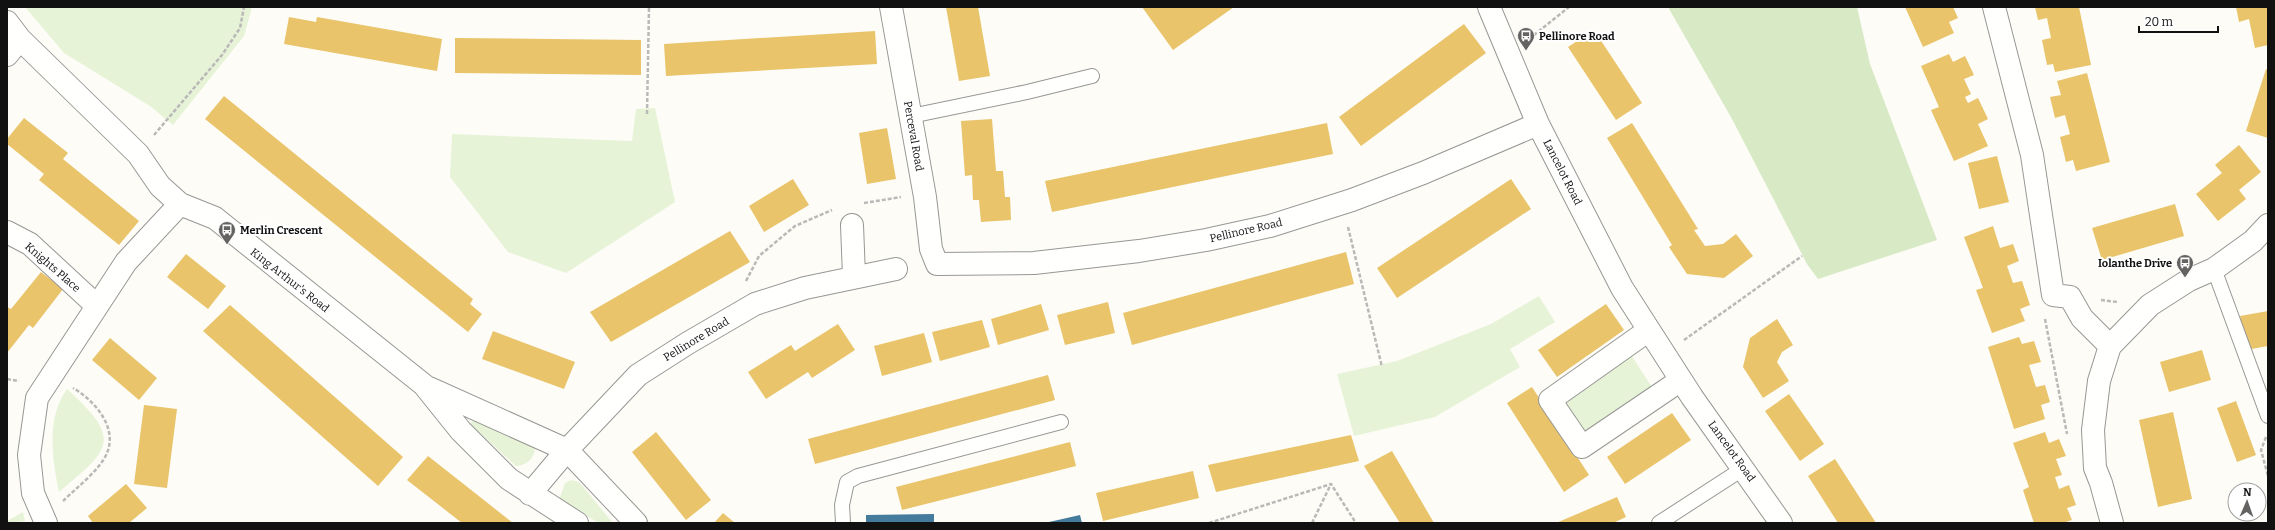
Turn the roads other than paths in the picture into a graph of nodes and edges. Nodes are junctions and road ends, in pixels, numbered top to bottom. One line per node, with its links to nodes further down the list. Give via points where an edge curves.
1 (891, 7): 6 (street, Perceval Road)
2 (1489, 7): 7 (street, Lancelot Road)
3 (1994, 7): 18 (street, via 2032,155 2062,296)
4 (11, 39): 8 (street, King Arthur's Road, via 138,154 160,186)
5 (1092, 76): 6 (lane)
6 (911, 116): 12 (street, Perceval Road, via 925,197 930,249)
7 (1538, 124): 12 (street, Pellinore Road, via 1423,173 1343,203 1270,226 1139,251 1034,263); 17 (street, Lancelot Road, via 1622,288)
8 (180, 204): 16 (street, via 126,262); 20 (street, King Arthur's Road, via 215,218)
9 (852, 225): 15 (street)
10 (2268, 225): 14 (street, via 2253,241)
11 (7, 232): 16 (street, Knights Place, via 30,244)
12 (937, 264)
13 (896, 269): 15 (street, Pellinore Road)
14 (2214, 269): 18 (street, via 2189,280 2150,305); 21 (lane)
15 (854, 276): 23 (street, Pellinore Road, via 805,288 740,312 638,375)
16 (97, 306): 26 (street, via 37,398 29,455 33,493)
17 (1649, 330): 19 (street, Lancelot Road); 19 (street, via 1550,400 1582,447)
18 (2110, 346): 32 (street, via 2099,381 2093,430 2095,468)
19 (1681, 380): 24 (street, Lancelot Road)
20 (424, 385): 23 (street, King Arthur's Road); 25 (street, King Arthur's Road, via 461,431 509,479)
21 (2268, 416)
22 (1061, 422): 29 (lane, via 858,476 847,482 842,505)
23 (567, 450): 25 (street, Pellinore Road); 28 (street, King Arthur's Road)
24 (1744, 468): 30 (lane); 31 (street, Lancelot Road)
25 (530, 494): 27 (street, King Arthur's Road)
26 (45, 521)
27 (577, 523)
28 (636, 523)
29 (843, 523)
30 (1659, 523)
31 (1781, 523)
32 (2112, 523)

